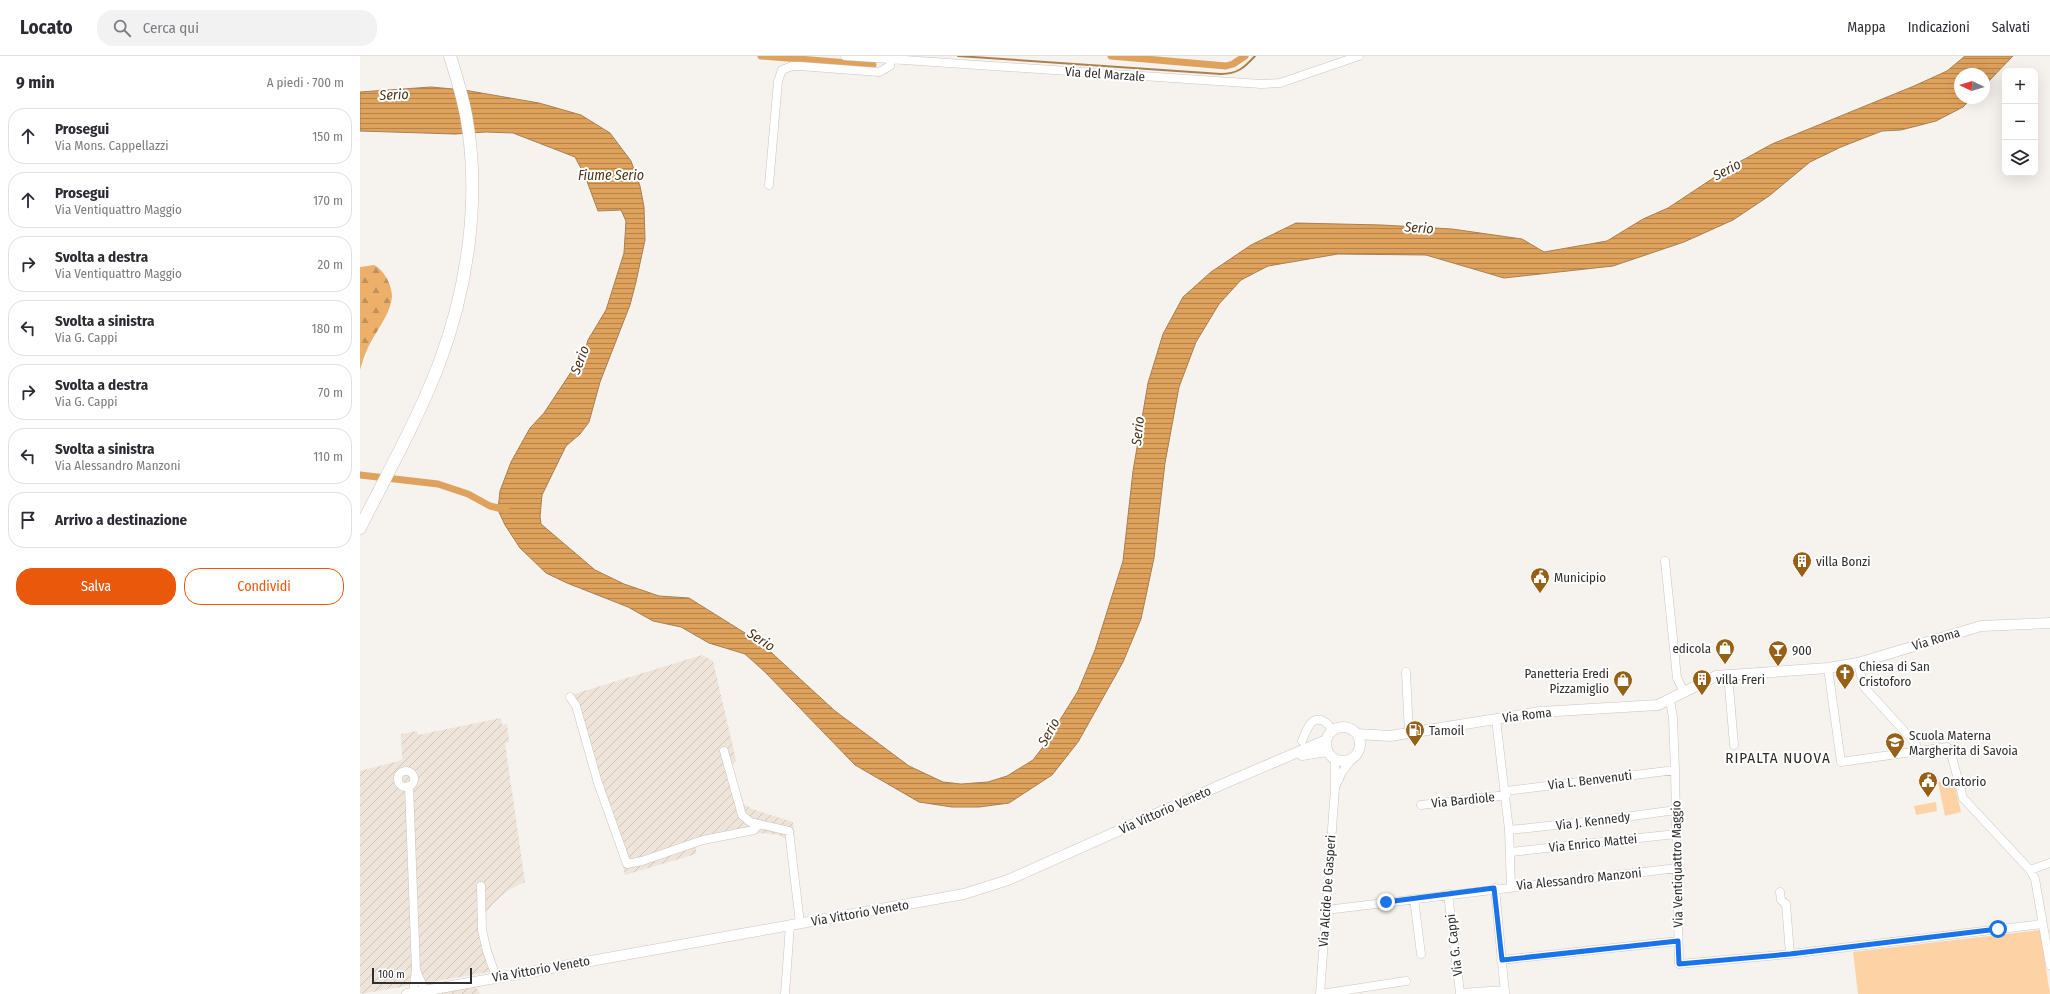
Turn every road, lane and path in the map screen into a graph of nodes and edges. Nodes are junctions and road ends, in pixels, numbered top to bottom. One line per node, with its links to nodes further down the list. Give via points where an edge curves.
1 (450, 56): 6 (highway, via 466,114 469,148 471,202 465,267 450,331 439,364)
2 (845, 56): 4 (street, Via del Marzale)
3 (1360, 56): 4 (street, Via del Marzale, via 1280,83 1261,84)
4 (892, 59): 5 (street, via 890,66 879,72 799,66 782,70 778,81)
5 (769, 185)
6 (360, 528)
7 (1665, 561): 13 (street, via 1677,678)
8 (2050, 623): 9 (main road, Via Roma, via 1981,626)
9 (1858, 663): 10 (main road, Via Roma); 27 (street, via 1864,687 1916,744)
10 (1828, 668): 12 (main road, Via Roma); 27 (street, via 1841,762)
11 (1406, 672): 19 (street)
12 (1728, 674): 13 (main road, Via Roma, via 1716,676); 24 (street)
13 (1684, 692): 15 (main road, Via Roma)
14 (570, 697): 37 (street, via 576,706 598,783 627,864 703,840 754,830)
15 (1670, 700): 16 (main road, Via Roma, via 1642,707 1540,712); 31 (street, Via Ventiquattro Maggio)
16 (1496, 719): 19 (main road, Via Roma); 34 (street, Via Bardiole)
17 (1332, 731): 18 (main road, via 1348,727); 21 (main road); 22 (street, via 1329,724 1323,720 1316,721 1311,723)
18 (1357, 734): 20 (main road); 23 (main road)
19 (1409, 734): 20 (main road, Via Roma)
20 (1384, 737): 23 (main road)
21 (1326, 740): 26 (main road); 28 (main road)
22 (1302, 741)
23 (1360, 745): 30 (main road)
24 (1734, 745)
25 (724, 751): 37 (street, via 739,810 746,820)
26 (1327, 751): 28 (main road); 29 (main road)
27 (1918, 752): 43 (street, via 1947,747 1950,750 1963,798)
28 (1290, 757): 51 (main road, Via Vittorio Veneto, via 1261,767 985,888)
29 (1335, 759): 30 (main road); 33 (street, Via Alcide De Gasperi)
30 (1352, 759): 33 (street, Via Alcide De Gasperi, via 1342,772)
31 (1675, 770): 34 (street, Via L. Benvenuti); 36 (street, Via Ventiquattro Maggio)
32 (409, 786): 58 (street)
33 (1335, 788): 50 (street, Via Alcide De Gasperi)
34 (1506, 793): 35 (street, Via Bardiole); 38 (street, Via Bardiole)
35 (1421, 805)
36 (1676, 810): 38 (street, Via J. Kennedy); 39 (street, Via Ventiquattro Maggio)
37 (759, 824): 51 (street, via 790,831)
38 (1509, 830): 40 (street, Via Bardiole)
39 (1676, 834): 40 (street, Via Enrico Mattei); 42 (street, Via Ventiquattro Maggio)
40 (1511, 852): 45 (street, Via Bardiole)
41 (2050, 863): 43 (street)
42 (1677, 868): 45 (street, Via Alessandro Manzoni); 53 (street, Via Ventiquattro Maggio)
43 (2030, 870): 52 (street, via 2035,879)
44 (481, 886): 59 (street, via 482,930 486,951)
45 (1511, 886): 46 (street, Via Alessandro Manzoni)
46 (1494, 888): 48 (street, Via Alessandro Manzoni); 56 (street, Via G. Cappi)
47 (1780, 892): 55 (street, via 1781,900 1786,904)
48 (1448, 894): 49 (street, Via Alessandro Manzoni); 62 (street, Via G. Cappi, via 1460,992)
49 (1414, 899): 50 (street, Via Alessandro Manzoni); 54 (street)
50 (1326, 910): 65 (street, Via Alcide De Gasperi)
51 (795, 924): 59 (main road, Via Vittorio Veneto); 64 (street)
52 (2042, 924): 55 (street, Via Ventiquattro Maggio); 57 (street)
53 (1678, 941): 55 (street, Via Ventiquattro Maggio, via 1679,964); 56 (street)
54 (1422, 954)
55 (1790, 954)
56 (1502, 960): 62 (street, Via G. Cappi)
57 (2050, 965)
58 (416, 970): 61 (street); 63 (street)
59 (496, 977): 61 (main road, Via Vittorio Veneto)
60 (1406, 982): 65 (street, Via Alcide De Gasperi)
61 (425, 991): 63 (main road, Via Vittorio Veneto)
62 (1505, 992)
63 (410, 994)
64 (786, 994)
65 (1320, 994)

